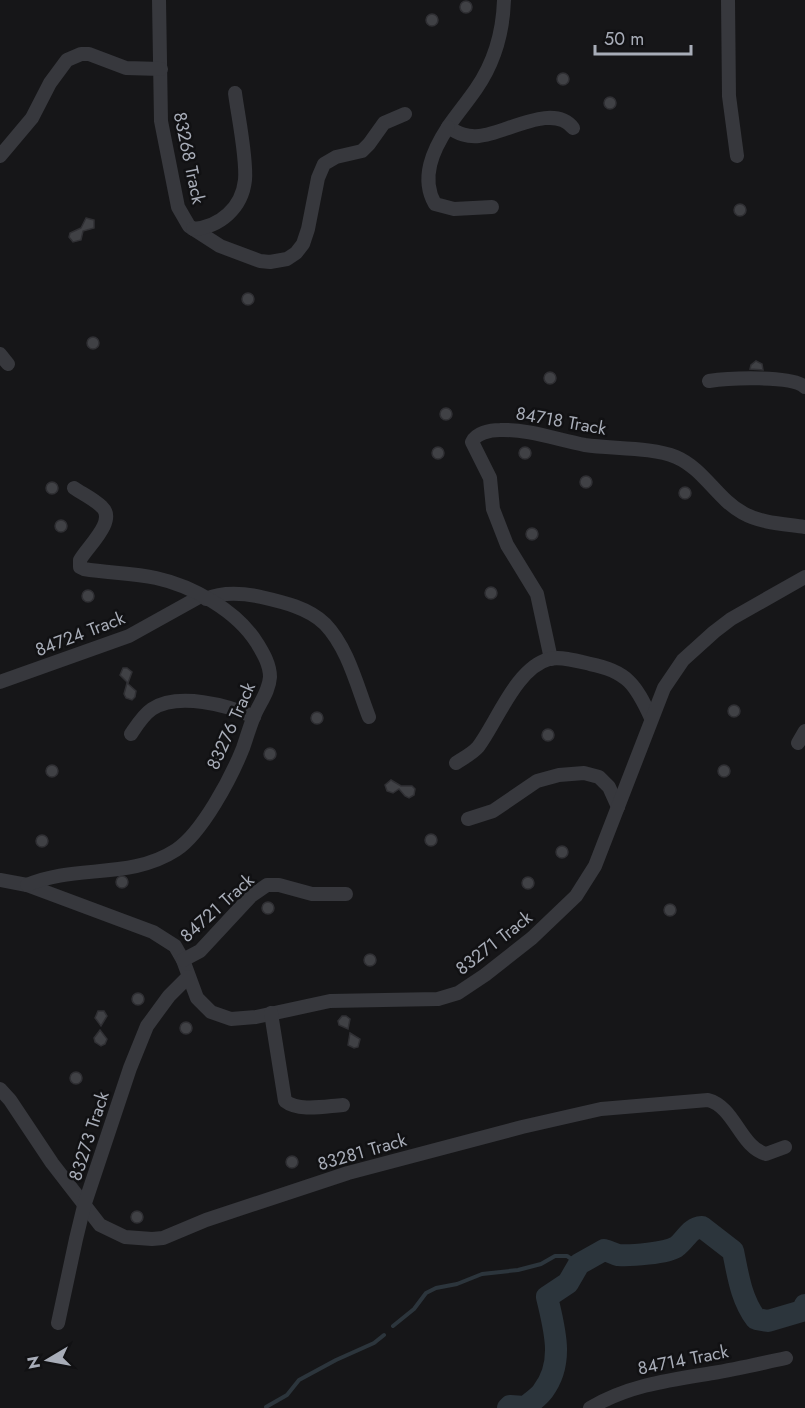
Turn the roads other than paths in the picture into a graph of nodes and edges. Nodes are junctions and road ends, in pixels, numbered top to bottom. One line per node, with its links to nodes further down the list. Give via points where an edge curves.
1 (159, 0): 4 (street, 83268 Track)
2 (504, 0): 7 (street, via 494,56 478,87)
3 (728, 0): 10 (street, via 728,89)
4 (161, 69): 9 (street, via 126,68 89,54 67,60 50,82 32,118); 12 (street, 83268 Track, via 163,133 178,207)
5 (235, 93): 12 (street, via 244,187 224,219)
6 (405, 114): 12 (street, 83268 Track, via 384,123 362,151 324,164 303,244 287,259 260,261 220,246)
7 (448, 127): 8 (street, via 459,134 481,136 531,120 555,118); 11 (street, via 433,154 430,196 435,204 454,209)
8 (573, 128)
9 (0, 156)
10 (737, 156)
11 (492, 207)
12 (193, 229)
13 (709, 381): 14 (street, via 746,378)
14 (805, 387)
15 (74, 488): 18 (street, 83276 Track, via 102,507 107,517 105,526 80,560 82,568 156,578)
16 (805, 527): 19 (street, 84718 Track, via 744,514 696,470 675,457 507,430 480,434 472,442 490,478 496,520 537,594)
17 (805, 577): 23 (street, 83271 Track, via 731,619 698,646 673,674)
18 (204, 597): 20 (street, 84724 Track, via 129,636); 21 (street, 83276 Track, via 244,625 268,663 269,684); 22 (street, via 226,593 256,596 301,609 324,623 342,648)
19 (551, 658): 23 (street, via 604,666 621,674 635,686); 25 (street, via 524,677 477,748)
20 (0, 682)
21 (254, 717): 24 (street, via 229,707 176,702 150,710); 29 (street, 83276 Track, via 239,758 213,805 177,849 135,867 48,877)
22 (369, 717)
23 (651, 718): 26 (street, 83271 Track)
24 (130, 734)
25 (456, 763)
26 (618, 807): 27 (street, via 605,781 592,774 559,774 537,781 493,811); 33 (street, 83271 Track, via 595,866 576,896 532,938 468,987 438,999 330,1001)
27 (468, 819)
28 (0, 880): 29 (street, 83271 Track)
29 (27, 885): 31 (street, 83271 Track, via 153,932 175,946)
30 (346, 894): 31 (street, 84721 Track, via 312,894 267,885 251,896 200,951)
31 (183, 960): 32 (street, 83271 Track)
32 (188, 977): 33 (street, 83271 Track, via 197,998 220,1016 242,1019); 37 (street, 83273 Track, via 147,1026)
33 (271, 1013): 35 (street, via 285,1101 298,1107)
34 (0, 1089): 37 (street, 83281 Track)
35 (343, 1105)
36 (785, 1147): 37 (street, 83281 Track, via 766,1154 755,1149 722,1108 708,1100 601,1109 348,1173 164,1238 125,1237 100,1225)
37 (84, 1206): 38 (street, 83273 Track)
38 (58, 1323)
39 (786, 1358): 40 (street, 84714 Track, via 647,1384 608,1397)
40 (590, 1408)

